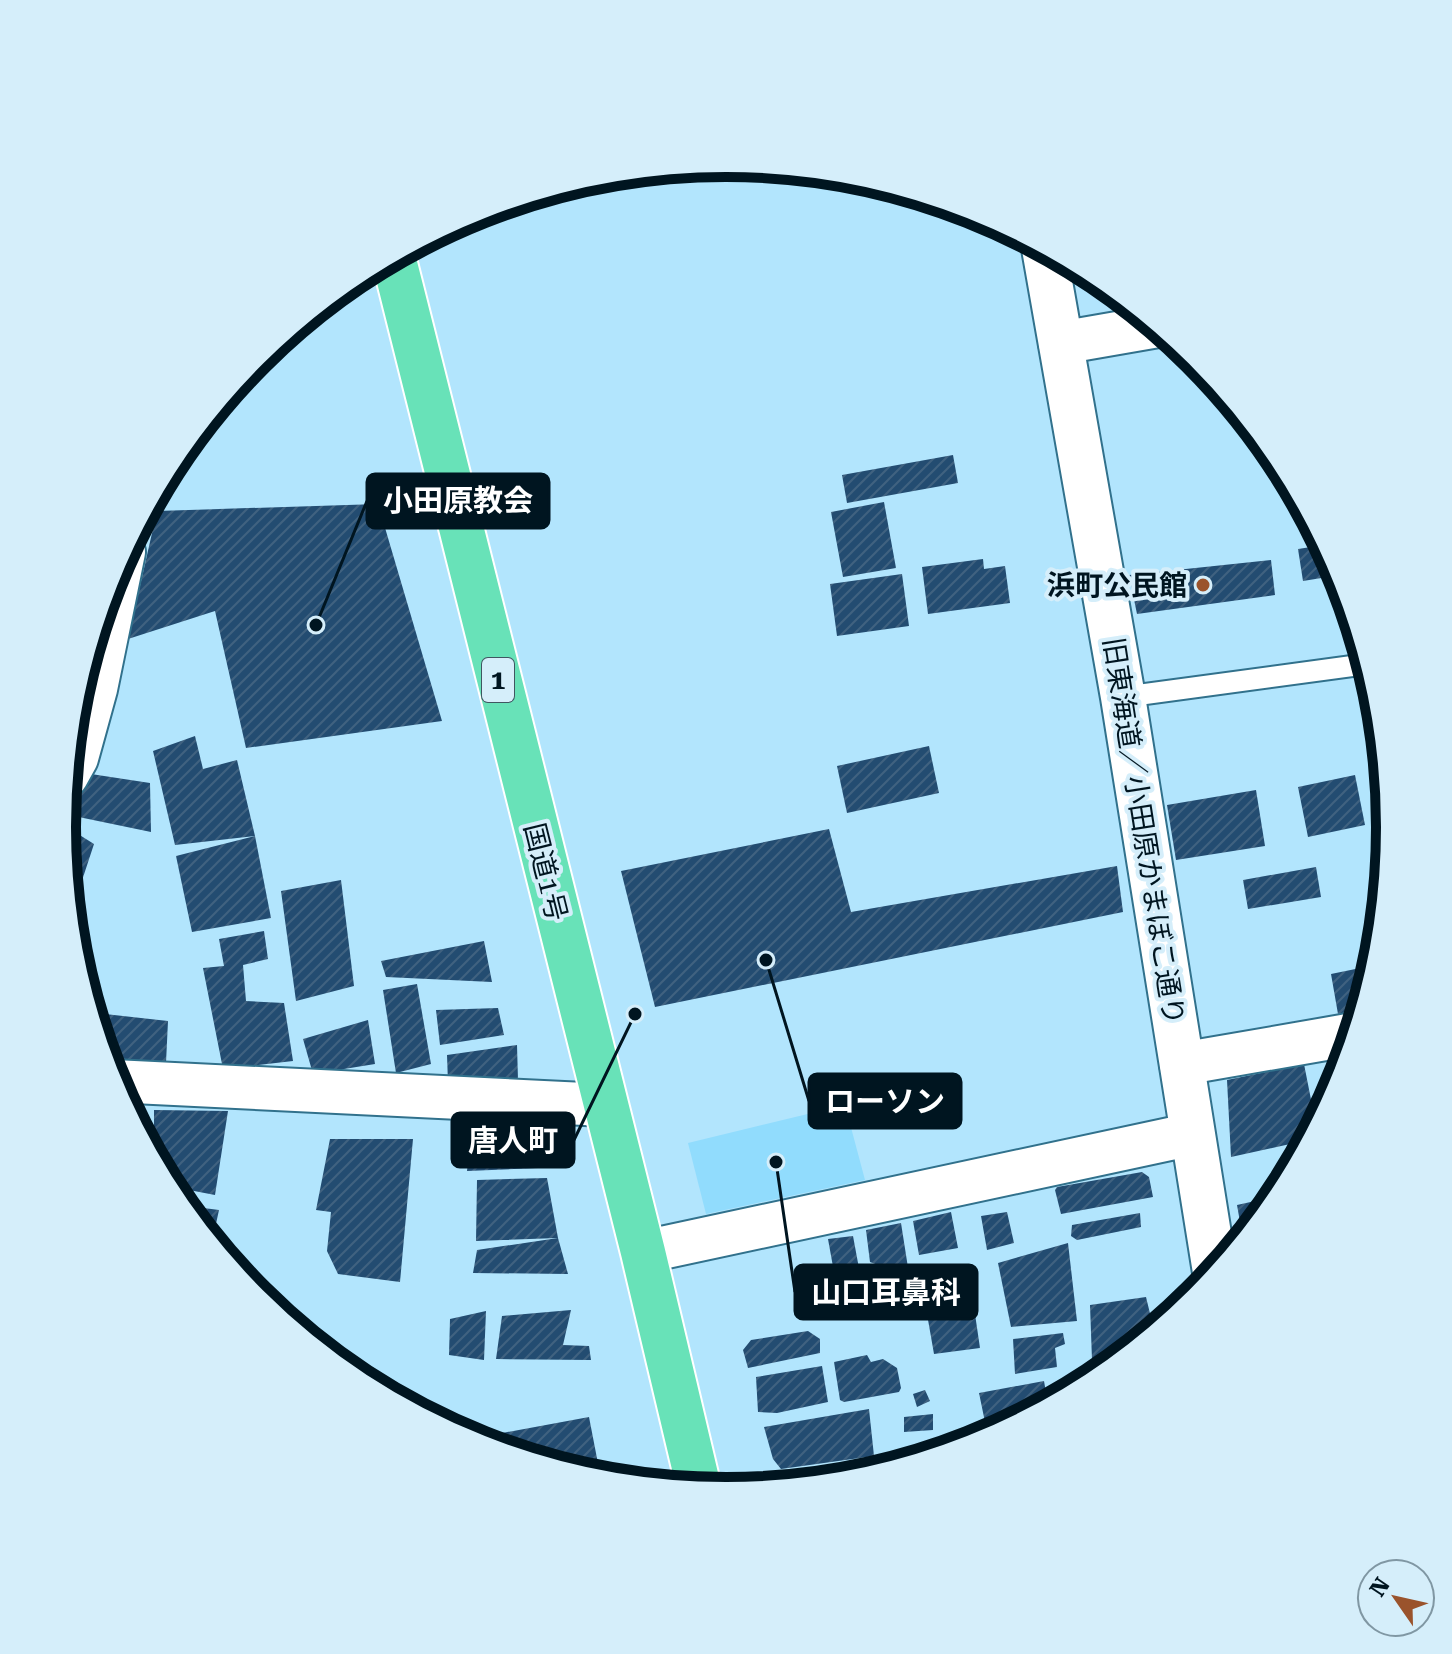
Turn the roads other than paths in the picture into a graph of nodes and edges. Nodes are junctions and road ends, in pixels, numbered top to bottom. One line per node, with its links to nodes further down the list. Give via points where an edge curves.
1 (1046, 262): 4 (street, 旧東海道／小田原かまぼこ通り)
2 (396, 267): 12 (highway, 国道1号 / 1)
3 (1143, 329): 4 (street)
4 (1060, 343): 7 (street, 旧東海道／小田原かまぼこ通り)
5 (111, 615): 8 (street)
6 (1356, 666): 7 (lane)
7 (1123, 697): 10 (street, 旧東海道／小田原かまぼこ通り)
8 (83, 738)
9 (1342, 1036): 10 (street)
10 (1181, 1064): 13 (street, 旧東海道／小田原かまぼこ通り)
11 (128, 1082): 12 (street)
12 (605, 1105): 14 (highway, 国道1号 / 1)
13 (1193, 1134): 14 (street); 15 (street, 旧東海道／小田原かまぼこ通り)
14 (643, 1252): 16 (highway, 国道1号 / 1)
15 (1213, 1258)
16 (696, 1476)

